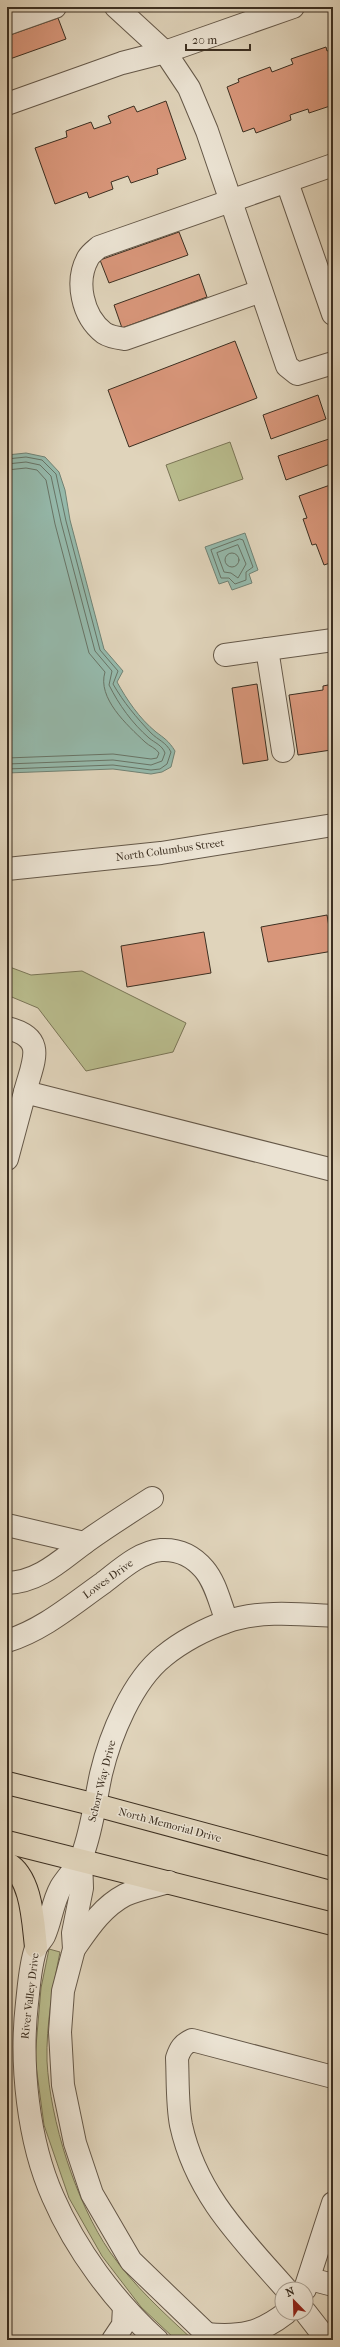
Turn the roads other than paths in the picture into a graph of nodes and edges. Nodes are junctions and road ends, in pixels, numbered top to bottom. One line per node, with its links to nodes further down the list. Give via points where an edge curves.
1 (56, 7): 4 (street)
2 (116, 7): 5 (street)
3 (294, 7): 5 (street)
4 (7, 24)
5 (165, 52): 6 (street, via 122,63); 9 (street, via 189,88)
6 (7, 104)
7 (333, 165): 8 (street)
8 (287, 182): 9 (street); 11 (street)
9 (231, 200): 10 (street); 10 (street, via 100,247 89,256 82,273 81,292 90,317 104,333 125,339)
10 (261, 291): 12 (street, via 287,366 292,371 297,374 304,373)
11 (333, 314)
12 (333, 363)
13 (333, 640): 14 (street)
14 (267, 649): 15 (street); 16 (street)
15 (225, 655)
16 (283, 752)
17 (333, 825): 18 (street, North Columbus Street, via 161,853)
18 (7, 869)
19 (7, 1028): 20 (street, via 29,1036 34,1043 34,1055)
20 (25, 1092): 21 (street); 22 (street)
21 (7, 1159)
22 (333, 1170)
23 (152, 1498): 25 (street)
24 (7, 1525): 25 (street)
25 (84, 1543): 26 (street, via 46,1572 28,1580)
26 (7, 1583)
27 (333, 1616): 28 (street, Schorr Way Drive, via 268,1614)
28 (227, 1621): 29 (street, Lowes Drive, via 212,1581 204,1569 186,1554 160,1550 136,1559 55,1617); 31 (street, Schorr Way Drive, via 163,1656 144,1679 127,1705 113,1735 101,1774)
29 (7, 1641)
30 (7, 1783): 31 (main road, North Memorial Drive)
31 (96, 1805): 33 (street, Schorr Way Drive); 35 (main road, North Memorial Drive)
32 (7, 1842): 33 (main road)
33 (81, 1859): 36 (main road); 38 (street, River Valley Drive, via 61,1887 50,1911 44,1935); 39 (street, via 82,1888 73,1933)
34 (7, 1863): 38 (main road, via 20,1878 28,1894 33,1909)
35 (333, 1869)
36 (169, 1882): 37 (main road); 39 (street, via 125,1895 110,1904 92,1923)
37 (333, 1924)
38 (36, 1947): 46 (street, River Valley Drive, via 25,2025 29,2111 52,2196 75,2239)
39 (74, 1949): 50 (street, via 64,1991 61,2058 68,2112 84,2173 92,2194 131,2260)
40 (333, 2077): 42 (street, via 192,2040 180,2049 177,2058 181,2124 193,2163 208,2195 229,2225)
41 (333, 2203): 43 (street)
42 (279, 2281)
43 (309, 2281)
44 (314, 2284): 45 (street)
45 (333, 2285)
46 (124, 2307): 51 (street, River Valley Drive); 52 (street, via 123,2325)
47 (278, 2321): 49 (street)
48 (312, 2321): 53 (street)
49 (266, 2333): 50 (street)
50 (210, 2337)
51 (150, 2339)
52 (113, 2340)
53 (327, 2340)

